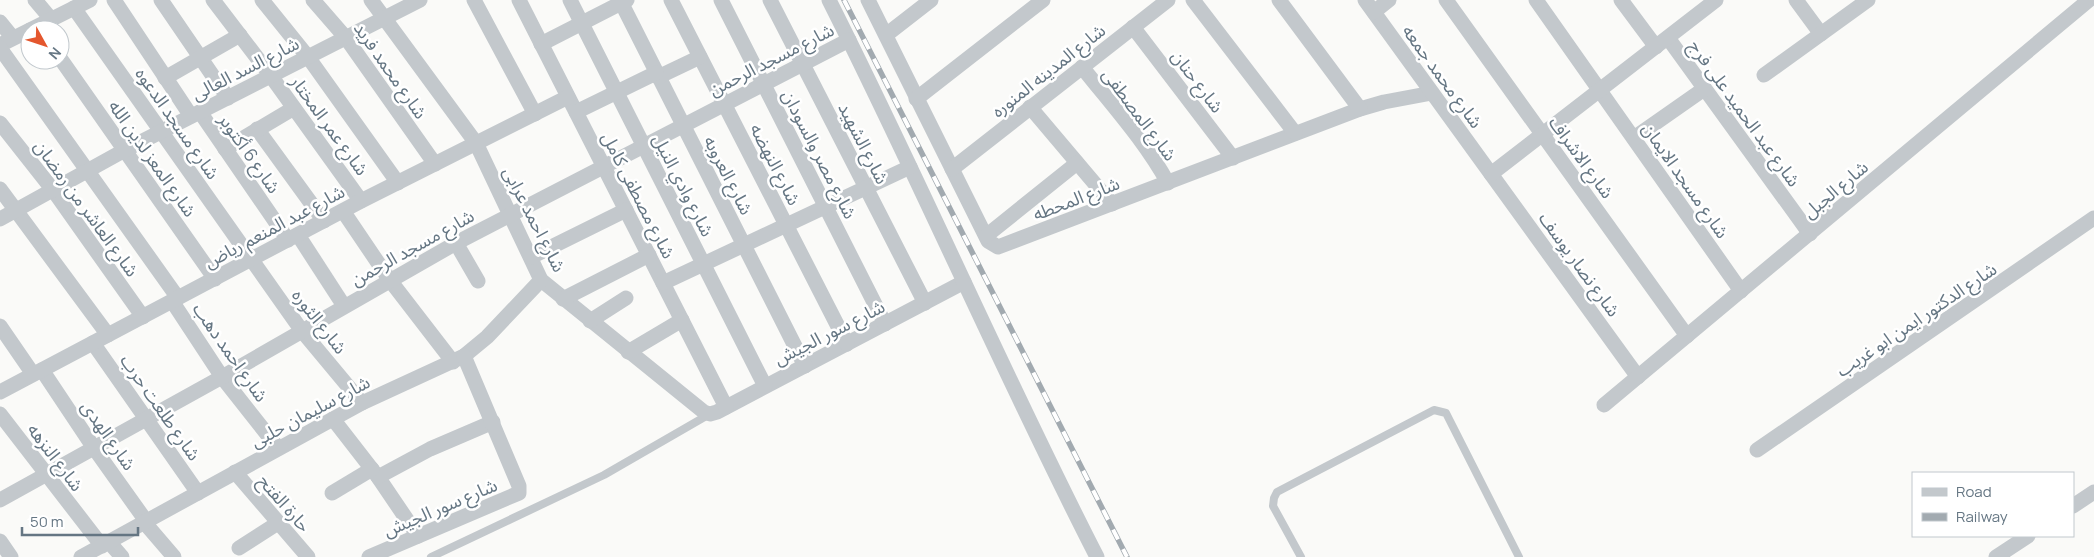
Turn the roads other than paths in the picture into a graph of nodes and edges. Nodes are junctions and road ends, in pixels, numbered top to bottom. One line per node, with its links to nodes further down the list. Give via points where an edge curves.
1 (35, 0): 34 (street)
2 (114, 0): 56 (street, شارع 6 أكتوبر)
3 (161, 0): 49 (street)
4 (213, 0): 39 (street, شارع عمر المختار)
5 (262, 0): 47 (street)
6 (314, 0): 42 (street, شارع محمد فريد)
7 (371, 0): 33 (street, شارع احمد عرابى)
8 (420, 0): 33 (street, شارع السد العالى)
9 (474, 0): 71 (street)
10 (519, 0): 46 (street, شارع مصطفى كامل)
11 (570, 0): 36 (street, شارع وادي النيل)
12 (671, 0): 48 (street, شارع النهضه)
13 (721, 0): 57 (street, شارع مصر والسودان)
14 (770, 0): 50 (street, شارع الشهيد)
15 (829, 0): 43 (street)
16 (868, 0): 40 (street)
17 (931, 0): 40 (street)
18 (1043, 0): 64 (street)
19 (1168, 0): 37 (street, شارع المدينه المنوره)
20 (1193, 0): 76 (street)
21 (1279, 0): 68 (street)
22 (1389, 0): 32 (street)
23 (1446, 0): 77 (street, شارع الاشراف)
24 (1536, 0): 59 (street, شارع مسجد الايمان)
25 (1621, 0): 44 (street, شارع عبد الحميد على فرج)
26 (1796, 0): 38 (street)
27 (1868, 0): 38 (street)
28 (2089, 0): 107 (street, شارع الجبل)
29 (623, 1): 36 (street); 53 (street, شارع العروبه)
30 (1712, 1): 44 (street)
31 (83, 3): 34 (street); 75 (street, شارع مسجد الدعوه)
32 (1369, 6): 61 (street, شارع محمد جمعه)
33 (385, 18): 42 (street, شارع السد العالى); 79 (street, شارع احمد عرابى)
34 (51, 20)
35 (0, 22): 45 (street)
36 (582, 23): 46 (street); 60 (street, شارع وادي النيل)
37 (1133, 27): 51 (street, شارع المدينه المنوره); 83 (street, شارع حنان)
38 (1821, 34): 54 (street)
39 (240, 35): 49 (street); 55 (street, شارع عمر المختار)
40 (886, 35): 64 (street)
41 (20, 36): 45 (street)
42 (346, 38): 47 (street, شارع السد العالى); 85 (street, شارع محمد فريد)
43 (849, 40): 50 (street, شارع مسجد الرحمن); 87 (street)
44 (1662, 43): 58 (street, شارع عبد الحميد على فرج); 59 (street)
45 (4, 44): 89 (street)
46 (541, 44): 62 (street, شارع مصطفى كامل)
47 (308, 57): 55 (street, شارع السد العالى); 91 (street)
48 (700, 57): 53 (street); 65 (street, شارع النهضه)
49 (201, 58): 56 (street); 63 (street)
50 (802, 64): 57 (street, شارع مسجد الرحمن); 93 (street, شارع الشهيد)
51 (1082, 67): 67 (street, شارع المدينه المنوره); 92 (street, شارع المصطفى, via 1138,137)
52 (68, 70): 82 (street, شارع المعز لدين الله)
53 (657, 75): 60 (street); 73 (street, شارع العروبه)
54 (1764, 75)
55 (271, 76): 63 (street, شارع السد العالى); 66 (street, شارع عمر المختار)
56 (166, 78): 70 (street, شارع 6 أكتوبر)
57 (763, 84): 65 (street, شارع مسجد الرحمن); 98 (street, شارع مصر والسودان)
58 (1704, 88): 78 (street); 107 (street, شارع عبد الحميد على فرج)
59 (1601, 91): 77 (street); 78 (street, شارع مسجد الايمان)
60 (616, 92): 69 (street); 80 (street, شارع وادي النيل)
61 (1432, 93): 68 (street, شارع المحطه); 90 (street, شارع محمد جمعه)
62 (568, 97): 69 (street, شارع مصطفى كامل); 71 (street, شارع عبد المنعم رياض)
63 (228, 98): 70 (street, شارع السد العالى)
64 (916, 99): 88 (street)
65 (724, 104): 73 (street, شارع مسجد الرحمن); 106 (street, شارع النهضه)
66 (294, 108): 74 (street); 96 (street, شارع عمر المختار)
67 (1030, 108): 84 (street); 88 (street, شارع المدينه المنوره)
68 (1360, 109): 76 (street, شارع المحطه)
69 (576, 112): 86 (street, شارع مصطفى كامل)
70 (195, 114): 75 (street, شارع السد العالى); 81 (street, شارع 6 أكتوبر)
71 (535, 114): 79 (street, شارع عبد المنعم رياض)
72 (0, 123): 95 (street, شارع العاشر من رمضان)
73 (682, 125): 80 (street, شارع مسجد الرحمن); 111 (street, شارع العروبه)
74 (257, 130): 81 (street); 105 (street)
75 (161, 132): 82 (street, شارع السد العالى); 114 (street, شارع مسجد الدعوه)
76 (1296, 133): 83 (street, شارع المحطه)
77 (1543, 135): 90 (street); 135 (street, شارع الاشراف)
78 (1634, 138): 122 (street, شارع مسجد الايمان)
79 (476, 143): 85 (street, شارع عبد المنعم رياض); 102 (street, شارع احمد عرابى)
80 (643, 146): 86 (street, شارع مسجد الرحمن); 115 (street, شارع وادي النيل)
81 (225, 149): 109 (street, شارع 6 أكتوبر)
82 (125, 150): 89 (street, شارع السد العالى); 116 (street, شارع المعز لدين الله)
83 (1233, 158): 92 (street, شارع المحطه)
84 (1077, 163): 97 (street); 108 (street)
85 (434, 164): 91 (street, شارع عبد المنعم رياض)
86 (603, 166): 100 (street, شارع مصطفى كامل); 102 (street, شارع مسجد الرحمن)
87 (910, 167): 93 (street); 120 (street)
88 (952, 169): 108 (street)
89 (88, 171): 95 (street, شارع السد العالى); 125 (street)
90 (1491, 174): 143 (street, شارع نصار يوسف)
91 (398, 183): 96 (street, شارع عبد المنعم رياض)
92 (1168, 183): 97 (street, شارع المحطه)
93 (866, 187): 98 (street); 126 (street, شارع الشهيد)
94 (0, 189): 99 (street)
95 (52, 190): 99 (street, شارع السد العالى); 128 (street, شارع العاشر من رمضان)
96 (361, 201): 101 (street, شارع عبد المنعم رياض)
97 (1112, 204): 108 (street, شارع المحطه, via 998,247)
98 (826, 207): 106 (street); 131 (street, شارع مصر والسودان)
99 (17, 210): 104 (street, شارع السد العالى); 134 (street)
100 (626, 210): 112 (street, شارع مصطفى كامل); 113 (street)
101 (343, 211): 105 (street, شارع عبد المنعم رياض); 117 (street)
102 (512, 214): 110 (street, شارع مسجد الرحمن); 113 (street, شارع احمد عرابى)
103 (2094, 218): 156 (street, شارع الدكتور ايمن ابو غريب)
104 (0, 219)
105 (324, 221): 109 (street, شارع عبد المنعم رياض)
106 (786, 225): 111 (street); 137 (street, شارع النهضه)
107 (1810, 234): 122 (street, شارع الجبل)
108 (986, 236)
109 (293, 237): 114 (street, شارع عبد المنعم رياض); 127 (street, شارع 6 أكتوبر)
110 (456, 243): 117 (street, شارع مسجد الرحمن); 119 (street)
111 (744, 245): 115 (street); 140 (street, شارع العروبه)
112 (649, 256): 121 (street, شارع مصطفى كامل); 124 (street)
113 (531, 257): 118 (street, شارع احمد عرابى)
114 (250, 260): 116 (street, شارع عبد المنعم رياض); 133 (street, شارع الثوره)
115 (703, 264): 121 (street); 144 (street, شارع وادي النيل)
116 (215, 279): 125 (street, شارع عبد المنعم رياض)
117 (389, 279): 127 (street, شارع مسجد الرحمن); 139 (street)
118 (541, 280): 124 (street, شارع احمد عرابى); 139 (street, شارع سليمان حلبى, via 488,337)
119 (478, 281)
120 (964, 282): 126 (street, شارع سور الجيش); 179 (street)
121 (663, 284): 129 (street, شارع مصطفى كامل)
122 (1741, 291): 135 (street, شارع الجبل)
123 (626, 298): 130 (street)
124 (563, 299): 130 (street, شارع احمد عرابى)
125 (175, 300): 128 (street, شارع عبد المنعم رياض); 142 (street, شارع احمد دهب)
126 (925, 303): 131 (street, شارع سور الجيش)
127 (344, 306): 133 (street, شارع مسجد الرحمن)
128 (143, 317): 134 (street, شارع عبد المنعم رياض)
129 (682, 320): 138 (street); 148 (street, شارع مصطفى كامل)
130 (590, 321): 138 (street, شارع احمد عرابى)
131 (885, 324): 137 (street, شارع سور الجيش)
132 (0, 326): 141 (street, شارع الهدى)
133 (302, 331): 142 (street, شارع مسجد الرحمن); 146 (street, شارع الثوره)
134 (108, 335): 136 (street, شارع عبد المنعم رياض)
135 (1687, 336): 143 (street, شارع الجبل)
136 (93, 343): 141 (street, شارع عبد المنعم رياض); 151 (street, شارع طلعت حرب)
137 (847, 344): 140 (street, شارع سور الجيش)
138 (628, 352): 150 (street, شارع احمد عرابى)
139 (459, 359): 146 (street, شارع سليمان حلبى); 153 (street)
140 (805, 366): 144 (street, شارع سور الجيش)
141 (38, 372): 145 (street, شارع عبد المنعم رياض); 154 (street, شارع الهدى)
142 (222, 377): 151 (street, شارع مسجد الرحمن); 155 (street, شارع احمد دهب)
143 (1638, 377): 147 (street, شارع الجبل)
144 (765, 386): 148 (street, شارع سور الجيش)
145 (0, 392)
146 (362, 403): 152 (street, شارع سليمان حلبى)
147 (1604, 405)
148 (726, 407): 150 (street, شارع سور الجيش)
149 (0, 414): 159 (street, شارع النزهه)
150 (710, 414): 178 (lane, via 604,475)
151 (146, 419): 154 (street, شارع مسجد الرحمن); 161 (street, شارع طلعت حرب)
152 (333, 419): 155 (street, شارع سليمان حلبى); 158 (street)
153 (493, 422): 158 (street); 167 (street, شارع سور الجيش, via 519,493)
154 (94, 448): 159 (street, شارع مسجد الرحمن); 165 (street, شارع الهدى)
155 (278, 448): 157 (street, شارع سليمان حلبى)
156 (1758, 450)
157 (235, 472): 161 (street, شارع سليمان حلبى); 166 (street, حارة الفتح)
158 (375, 473): 162 (street); 167 (street)
159 (46, 475): 163 (street, شارع مسجد الرحمن); 170 (street, شارع النزهه)
160 (2094, 492): 164 (street)
161 (198, 493): 165 (street, شارع سليمان حلبى)
162 (332, 493)
163 (0, 500)
164 (2074, 505)
165 (145, 522): 170 (street, شارع سليمان حلبى); 175 (street, شارع الهدى)
166 (278, 524): 171 (street); 176 (street, حارة الفتح)
167 (418, 536): 177 (street, شارع سور الجيش)
168 (2026, 537): 182 (street)
169 (0, 541): 172 (street)
170 (105, 544): 173 (street, شارع سليمان حلبى); 174 (street, شارع النزهه)
171 (239, 548)
172 (11, 557)
173 (81, 557)
174 (122, 557)
175 (174, 557)
176 (308, 557)
177 (369, 557)
178 (431, 557)
179 (1097, 557)
180 (1301, 557): 181 (lane, via 1273,506 1278,492 1434,410 1446,413)
181 (1518, 557)
182 (1996, 557)

